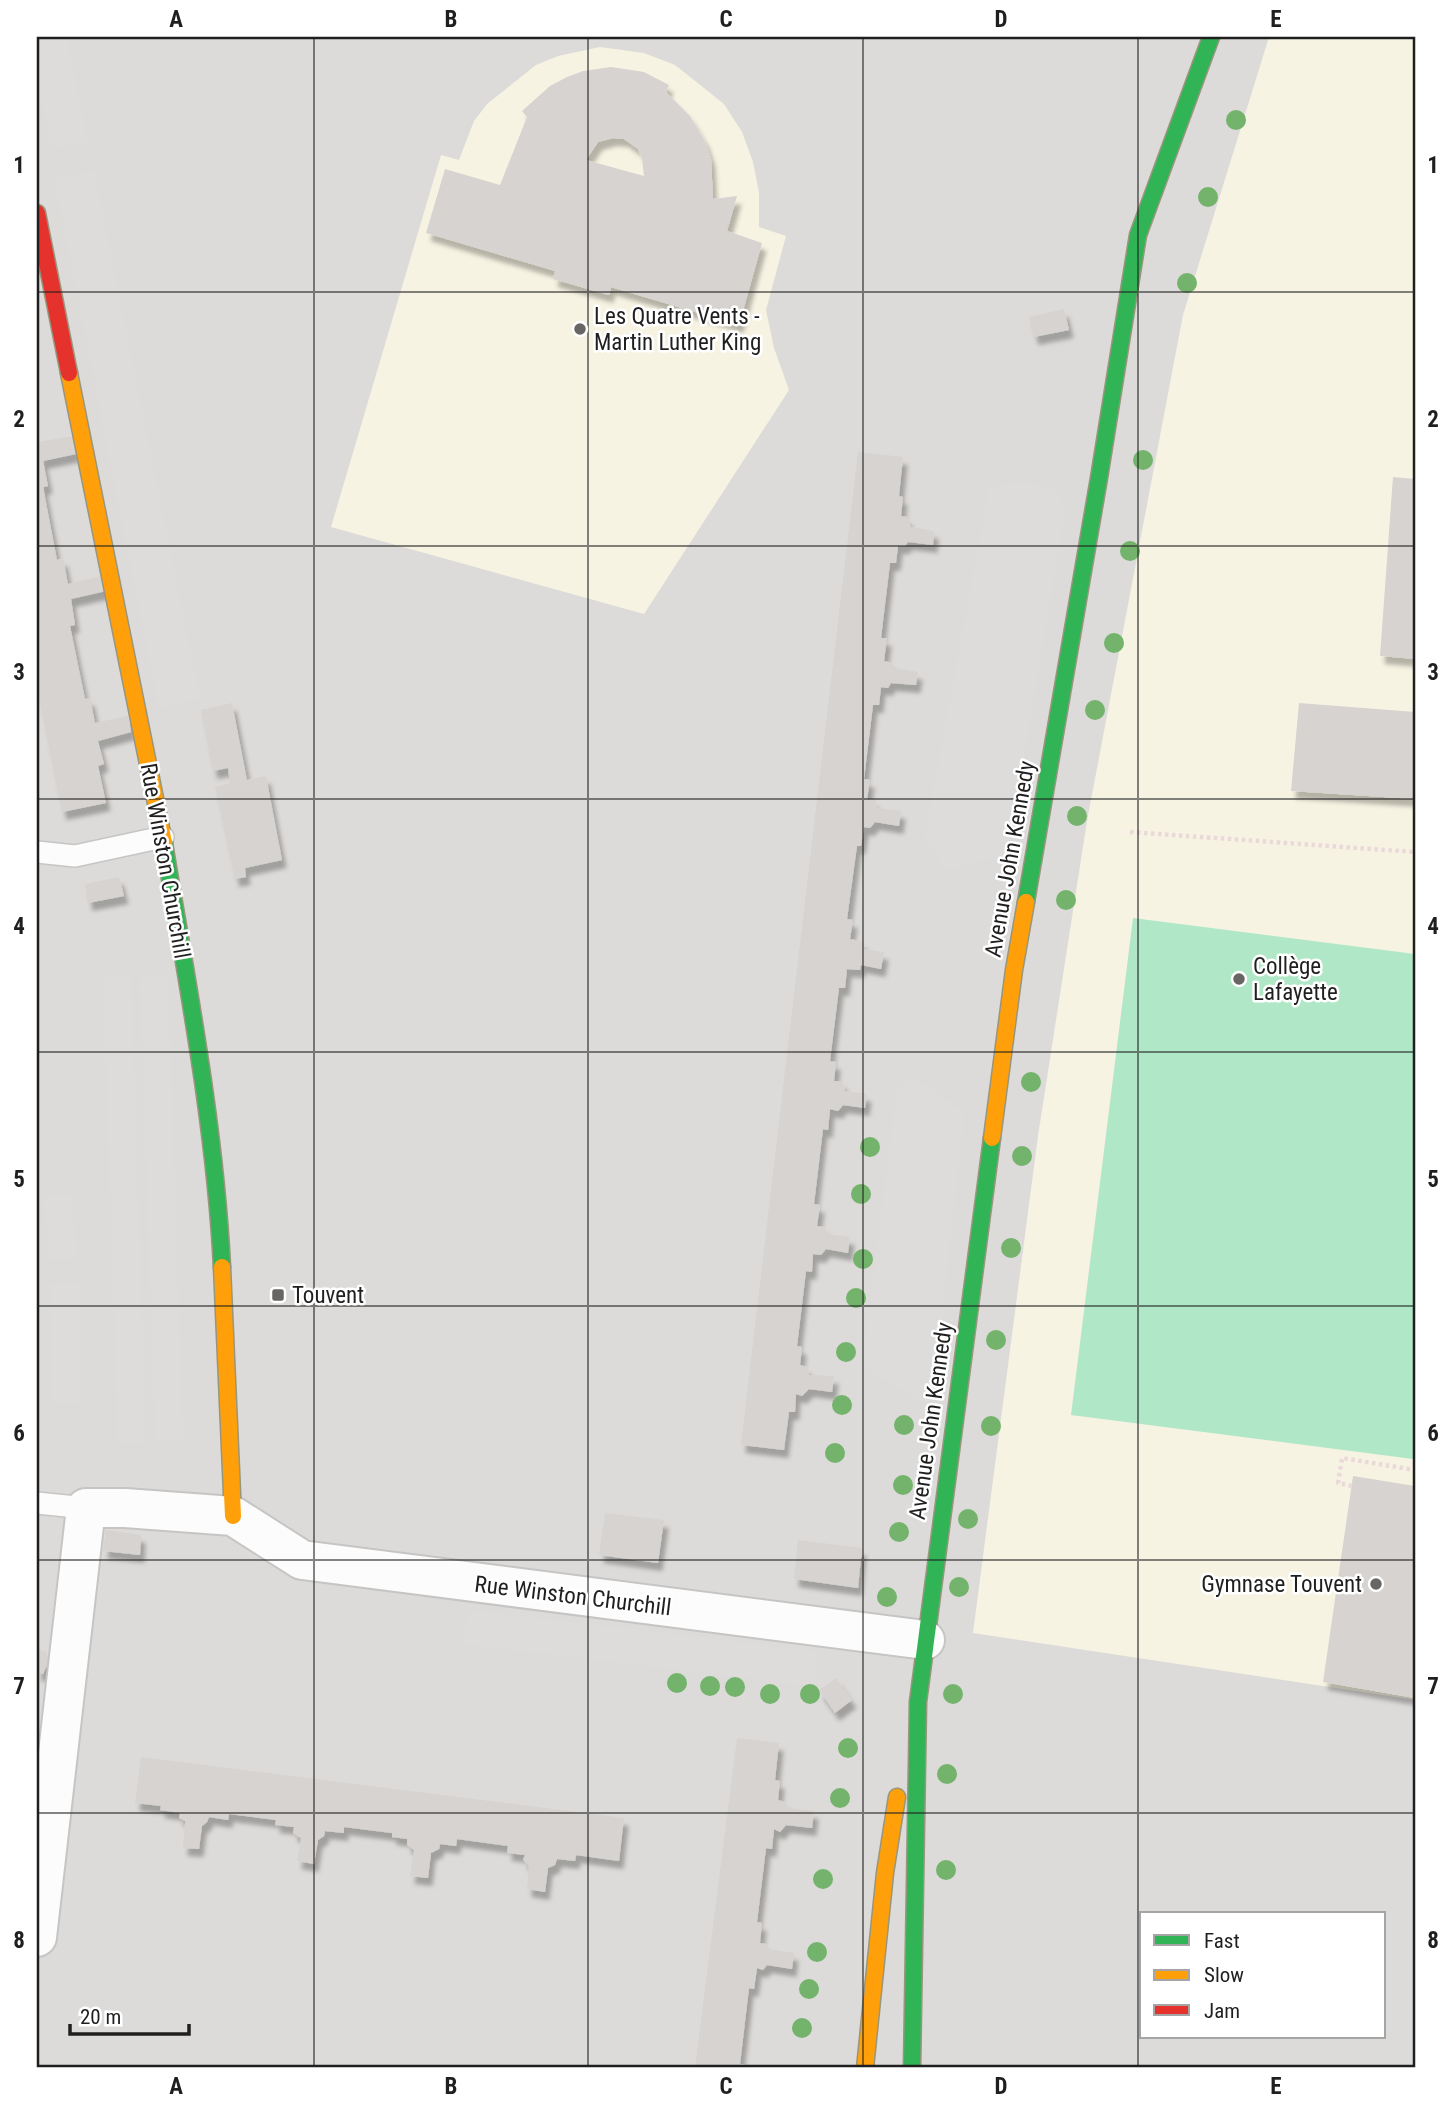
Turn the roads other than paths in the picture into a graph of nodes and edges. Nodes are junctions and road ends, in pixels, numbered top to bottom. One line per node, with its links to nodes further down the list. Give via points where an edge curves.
1 (1211, 37): 8 (main road, Avenue John Kennedy, via 1138,235 1014,970)
2 (37, 213): 3 (main road, Rue Winston Churchill)
3 (163, 837): 4 (lane, via 75,856); 7 (main road, Rue Winston Churchill, via 200,1062 220,1228)
4 (37, 852)
5 (37, 1503): 6 (lane)
6 (86, 1508): 7 (street, Rue Winston Churchill); 10 (street)
7 (233, 1516): 8 (street, Rue Winston Churchill, via 302,1560)
8 (925, 1640): 9 (main road, Avenue John Kennedy)
9 (918, 1702): 11 (main road, Avenue John Kennedy, via 906,1743 885,1873); 12 (main road, Avenue John Kennedy)
10 (37, 1937)
11 (865, 2068)
12 (912, 2068)

